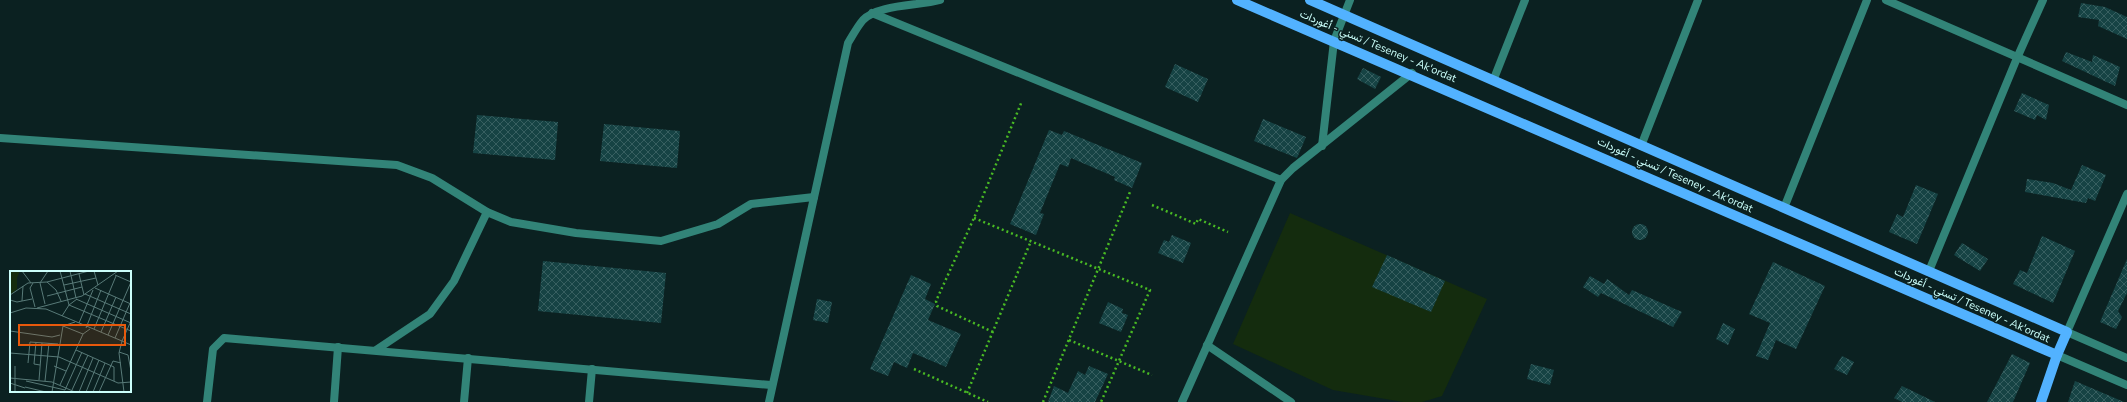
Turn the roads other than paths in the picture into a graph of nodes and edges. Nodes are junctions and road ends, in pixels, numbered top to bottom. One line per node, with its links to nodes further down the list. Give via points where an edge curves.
1 (940, 0): 10 (street)
2 (1237, 0): 12 (main road, تسني - أغوردات / Teseney - Ak'ordat)
3 (1310, 0): 11 (main road)
4 (1350, 0): 11 (street)
5 (1525, 0): 15 (street)
6 (1698, 0): 19 (street)
7 (1867, 0): 23 (street)
8 (1886, 0): 13 (street)
9 (2043, 0): 13 (street)
10 (872, 13): 20 (street); 22 (street, via 864,19 848,43)
11 (1344, 15): 12 (street); 15 (main road)
12 (1334, 41): 14 (main road, تسني - أغوردات / Teseney - Ak'ordat); 18 (street)
13 (2017, 58): 16 (street); 25 (street)
14 (1412, 73): 18 (street); 30 (main road, تسني - أغوردات / Teseney - Ak'ordat)
15 (1493, 81): 19 (main road)
16 (2127, 104)
17 (0, 138): 24 (street, via 397,165 432,178)
18 (1322, 146): 20 (street)
19 (1641, 146): 23 (main road)
20 (1281, 180): 27 (street)
21 (2127, 194): 26 (street)
22 (814, 197): 24 (street, via 751,204 718,224 661,241 576,233 518,223); 34 (street)
23 (1784, 208): 25 (main road)
24 (487, 212): 29 (street, via 454,281 430,314)
25 (1929, 271): 26 (main road)
26 (2067, 332): 30 (main road); 32 (street)
27 (1207, 344): 41 (street); 42 (street)
28 (338, 347): 29 (street); 36 (street, via 224,338 213,349); 37 (street)
29 (376, 350): 31 (street)
30 (2057, 355): 35 (street); 43 (main road, تسني - أغوردات / Teseney - Ak'ordat)
31 (468, 358): 33 (street); 38 (street)
32 (2127, 358)
33 (592, 369): 34 (street); 39 (street)
34 (772, 385): 40 (street)
35 (2127, 385)
36 (207, 402)
37 (334, 402)
38 (464, 402)
39 (590, 402)
40 (769, 402)
41 (1182, 402)
42 (1291, 402)
43 (2041, 402)

